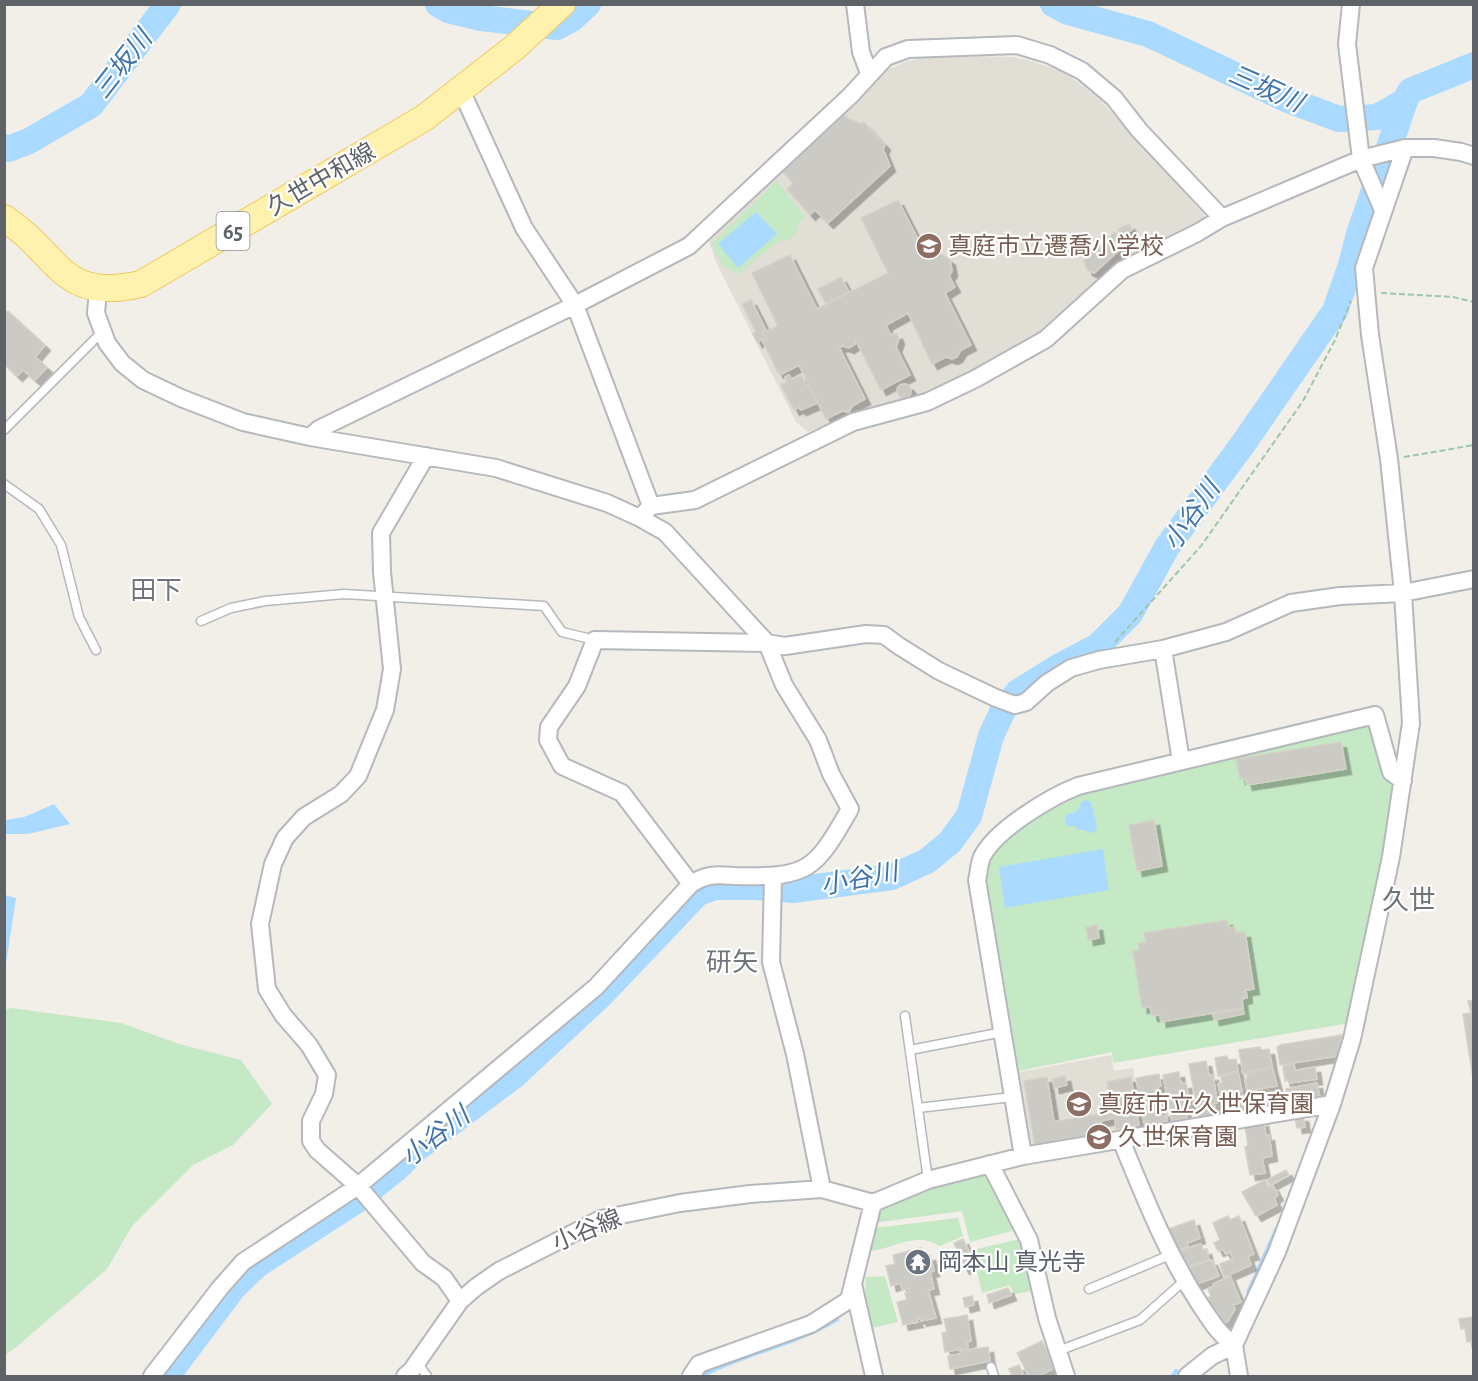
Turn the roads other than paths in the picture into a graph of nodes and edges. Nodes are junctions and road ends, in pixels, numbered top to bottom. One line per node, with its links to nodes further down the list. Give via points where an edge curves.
1 (855, 4): 4 (street, via 861,52)
2 (1351, 4): 8 (street, via 1347,44)
3 (546, 19): 5 (main road, 久世中和線 / 65)
4 (869, 73): 11 (street, via 886,57 908,49 1017,45 1050,55 1082,71 1113,98); 13 (street, via 850,96 688,246)
5 (462, 90): 12 (main road, 久世中和線 / 65, via 360,157 141,284); 13 (street, via 524,228)
6 (1405, 148): 7 (street, via 1434,148); 8 (street); 9 (street)
7 (1473, 156)
8 (1361, 159): 9 (street); 11 (street)
9 (1383, 210): 21 (street, via 1359,295 1370,335 1389,459)
10 (4, 218): 12 (main road, 久世中和線 / 65, via 61,271)
11 (1222, 218): 19 (street, via 1122,270 1046,339 975,379 927,402 853,422 695,500)
12 (98, 289): 14 (street, via 96,312)
13 (575, 305): 16 (street, via 319,429); 19 (street)
14 (102, 332): 15 (lane); 16 (street, via 122,363 143,380 243,422)
15 (4, 430)
16 (310, 437): 17 (street)
17 (426, 456): 19 (street, via 496,468); 22 (street, via 381,533)
18 (4, 484): 27 (lane, via 39,509 61,545 80,617)
19 (646, 512): 25 (street)
20 (1473, 579): 21 (street)
21 (1403, 593): 26 (street, via 1291,603 1226,632); 29 (street, via 1411,723)
22 (384, 595): 23 (lane, via 344,594 265,601 231,608); 24 (lane, via 544,606 562,632); 42 (street, via 392,669 385,710 358,776 341,794 304,817 285,838 273,864 260,924 267,989 327,1075 324,1094 312,1120 311,1141)
23 (201, 621)
24 (595, 640): 25 (street); 31 (street, via 577,686 549,727 548,740 562,766 622,793)
25 (767, 643): 26 (street, via 785,646 884,635 939,671 1015,705 1026,702 1071,668); 30 (street, via 784,685 818,740 850,809 821,856 806,869)
26 (1163, 649): 28 (street)
27 (96, 650)
28 (1181, 761): 29 (street, via 1375,715 1391,772); 33 (street, via 1056,795 995,839 982,858 977,880)
29 (1403, 781): 36 (street, via 1352,1040)
30 (773, 877): 31 (street, via 705,875); 43 (street, via 771,962 795,1054)
31 (691, 884): 42 (street, via 596,987)
32 (905, 1016): 34 (lane)
33 (1003, 1032): 34 (lane); 35 (street)
34 (910, 1050): 37 (lane)
35 (1012, 1097): 37 (lane); 39 (street)
36 (1332, 1104): 38 (street); 50 (street, via 1276,1252)
37 (918, 1108): 41 (lane)
38 (1121, 1140): 39 (street); 45 (street)
39 (1023, 1156): 40 (street)
40 (990, 1164): 41 (street); 51 (street, via 1029,1239)
41 (928, 1180): 44 (street)
42 (358, 1186): 49 (street, via 423,1263 444,1278); 54 (street, via 243,1262)
43 (822, 1189): 44 (street, 小谷線); 49 (street, 小谷線, via 680,1203 601,1219 499,1271)
44 (873, 1203): 47 (street)
45 (1170, 1255): 46 (street); 48 (lane)
46 (1185, 1280): 50 (street, via 1221,1336); 51 (lane, via 1140,1320)
47 (853, 1284): 57 (street, via 849,1300 811,1324 716,1356 699,1364); 58 (street)
48 (1089, 1289)
49 (460, 1301): 52 (street, 小谷線)
50 (1234, 1346): 61 (street, via 1212,1356); 62 (street)
51 (1058, 1351): 60 (street)
52 (417, 1362): 55 (street, 小谷線); 56 (lane)
53 (992, 1367): 59 (lane)
54 (152, 1377)
55 (405, 1377)
56 (427, 1377)
57 (691, 1377)
58 (874, 1377)
59 (993, 1377)
60 (1066, 1377)
61 (1186, 1377)
62 (1239, 1377)

